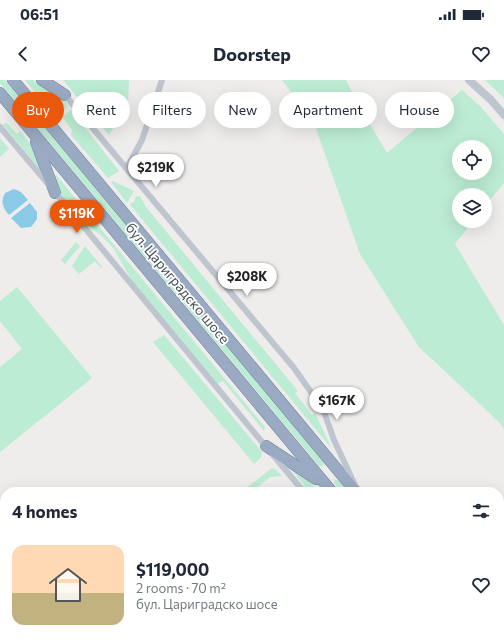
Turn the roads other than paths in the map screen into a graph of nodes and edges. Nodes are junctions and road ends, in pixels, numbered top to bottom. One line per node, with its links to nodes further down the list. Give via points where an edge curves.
1 (13, 80): 17 (highway, бул. Цариградско шосе)
2 (42, 80): 7 (highway)
3 (53, 80): 7 (street, бул. Цариградско шосе)
4 (162, 80): 11 (street, via 142,140)
5 (469, 80): 8 (street)
6 (0, 93): 10 (highway, бул. Цариградско шосе)
7 (65, 95): 11 (street, бул. Цариградско шосе)
8 (504, 114)
9 (0, 127): 12 (street)
10 (31, 130): 12 (highway, via 44,158); 16 (highway, бул. Цариградско шосе)
11 (127, 168): 18 (street, бул. Цариградско шосе, via 294,368 323,409)
12 (55, 193): 13 (street)
13 (266, 446): 14 (street); 15 (highway)
14 (300, 487)
15 (327, 487)
16 (328, 487)
17 (353, 487)
18 (355, 487)

